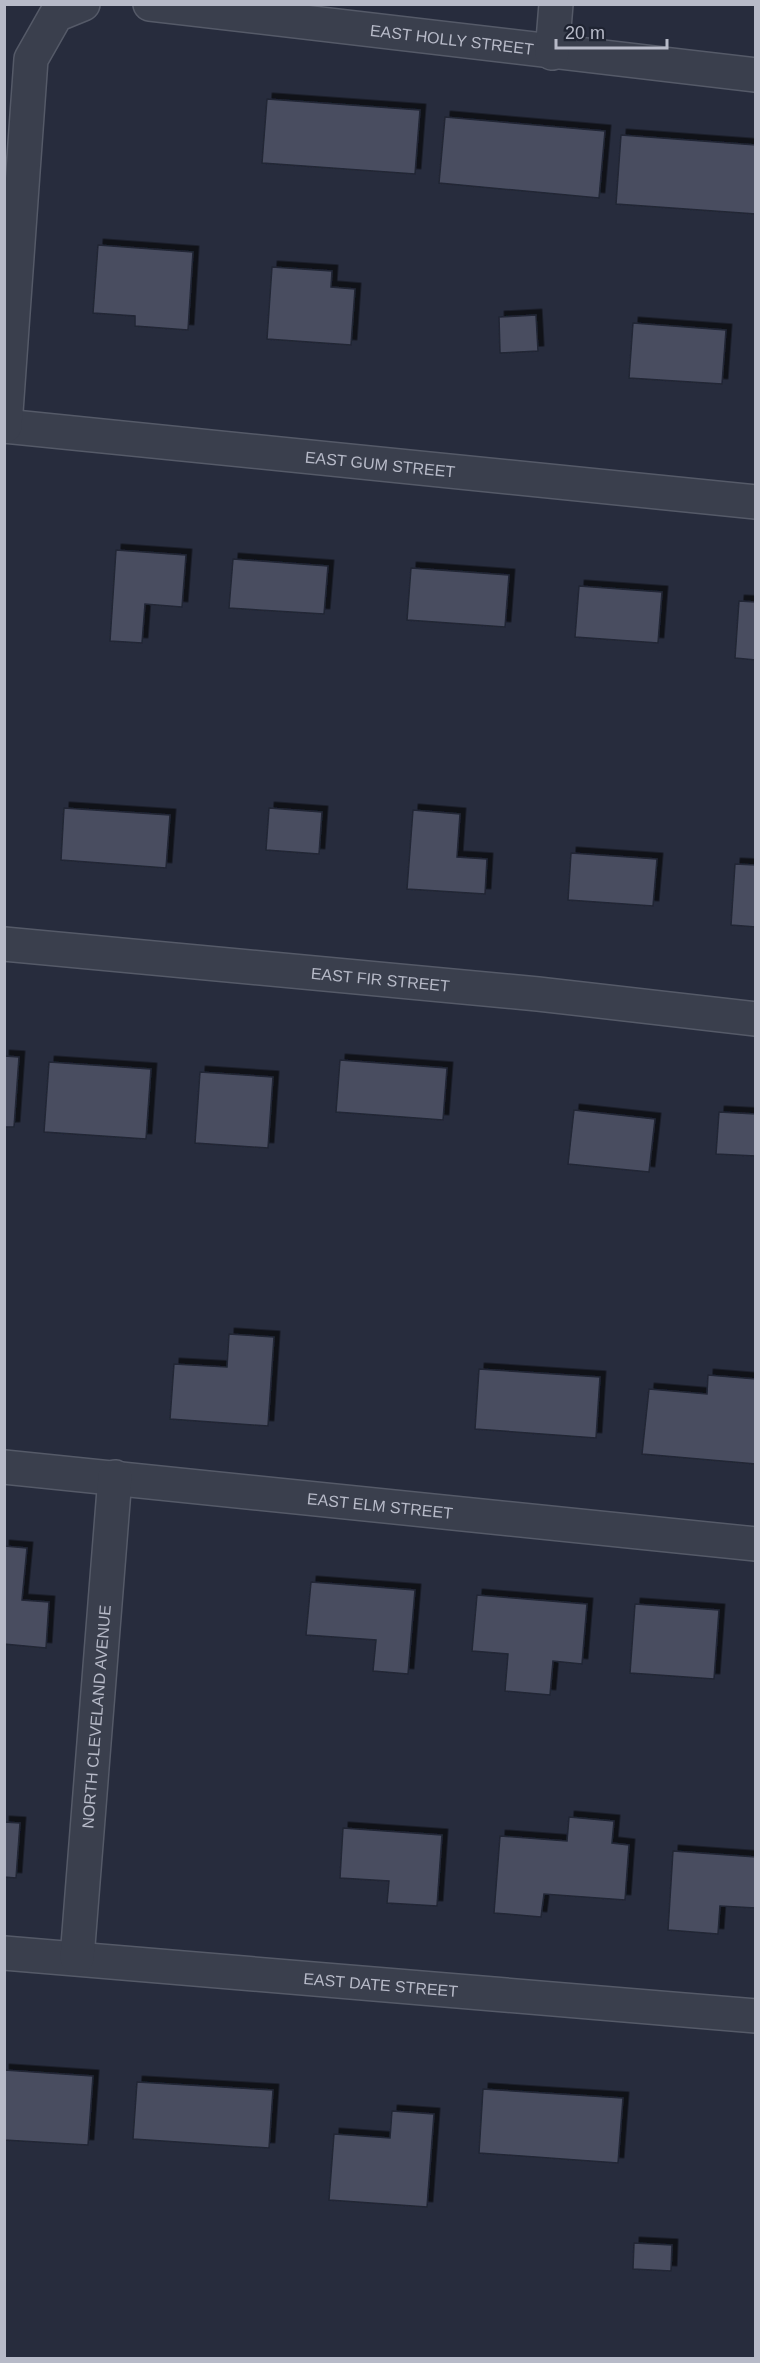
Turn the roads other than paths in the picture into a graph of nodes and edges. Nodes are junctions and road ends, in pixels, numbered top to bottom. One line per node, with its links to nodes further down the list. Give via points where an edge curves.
1 (83, 4): 6 (street, via 56,15 31,59)
2 (150, 4): 4 (street, EAST HOLLY STREET)
3 (556, 4): 4 (street)
4 (552, 53): 5 (street, EAST HOLLY STREET)
5 (756, 75)
6 (5, 426): 7 (street, EAST GUM STREET)
7 (756, 502)
8 (4, 944): 9 (street, EAST FIR STREET, via 538,994)
9 (756, 1019)
10 (4, 1467): 11 (street, EAST ELM STREET)
11 (115, 1477): 12 (street, EAST ELM STREET); 14 (street, NORTH CLEVELAND AVENUE)
12 (756, 1544)
13 (4, 1953): 14 (street, EAST DATE STREET)
14 (77, 1958): 15 (street, EAST DATE STREET)
15 (756, 2016)

